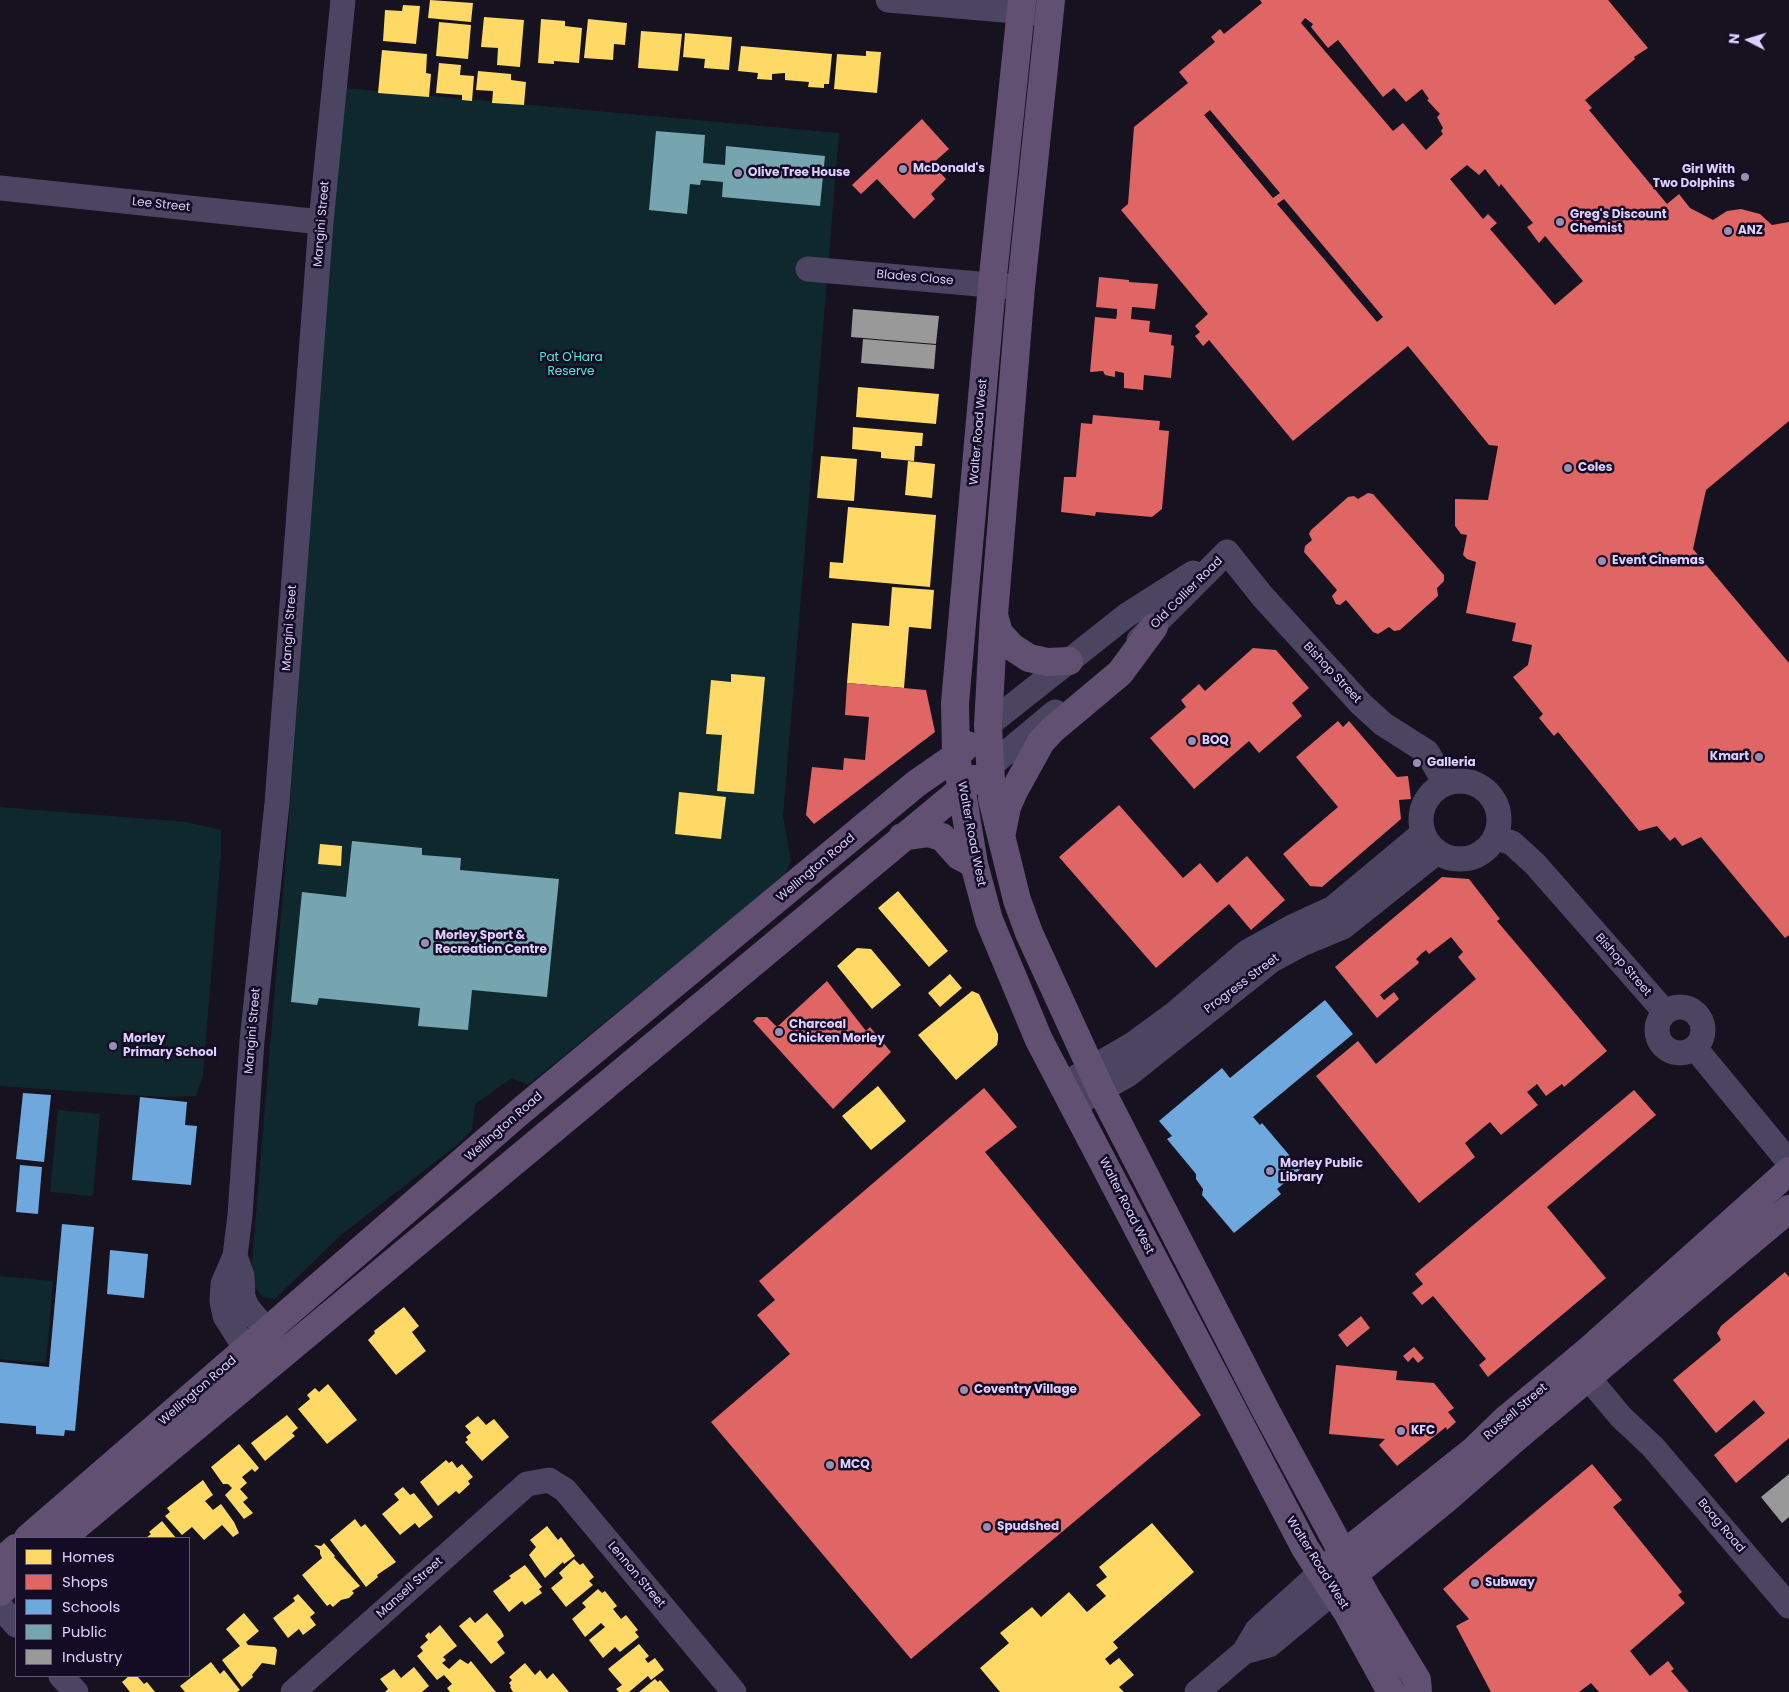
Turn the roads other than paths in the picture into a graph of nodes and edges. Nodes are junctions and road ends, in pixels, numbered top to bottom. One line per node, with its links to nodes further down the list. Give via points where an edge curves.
1 (343, 0): 6 (street, Mangini Street)
2 (888, 0): 3 (street)
3 (1021, 6): 4 (street); 8 (main road, Walter Road West)
4 (1050, 7): 9 (main road, Walter Road West)
5 (0, 188): 6 (street, Lee Street)
6 (321, 222): 29 (street, Mangini Street, via 277,804 252,1041 240,1215 235,1256 223,1284 222,1301 225,1316)
7 (808, 269): 8 (street, Blades Close)
8 (992, 285): 9 (street, Blades Close); 15 (main road, Walter Road West, via 955,703)
9 (1021, 287): 11 (main road, Walter Road West)
10 (1227, 552): 12 (street, Old Collier Road); 13 (street, Old Collier Road, via 1127,615); 17 (street, Bishop Street, via 1263,597 1361,704 1384,724 1427,752)
11 (994, 615): 13 (main road, via 1000,633 1026,657 1047,662); 14 (main road, Walter Road West)
12 (1154, 627): 16 (street, Old Collier Road); 21 (main road, via 1120,673 1041,742 1007,807)
13 (1069, 661): 14 (street, Old Collier Road)
14 (988, 725): 15 (main road, Wellington Road); 16 (main road, Walter Road West)
15 (956, 756): 18 (main road, Walter Road West); 29 (main road, Wellington Road, via 917,783 522,1110)
16 (989, 767): 18 (main road, Wellington Road); 21 (main road, Walter Road West)
17 (1445, 783): 19 (street, via 1455,780 1471,782 1492,797 1499,816); 22 (street, via 1429,795 1421,808)
18 (962, 788): 20 (main road, Wellington Road); 23 (main road, Walter Road West)
19 (1496, 836): 22 (street, via 1475,856 1463,859 1446,857); 26 (street, Bishop Street, via 1512,843 1535,864 1665,1012 1657,1030 1661,1044 1677,1053 1694,1048)
20 (902, 837): 23 (main road, via 928,833 942,837 960,856); 30 (main road, Wellington Road)
21 (1001, 838): 24 (main road, Walter Road West, via 1028,933)
22 (1430, 843): 24 (street, Progress Street, via 1343,927 1272,960 1129,1074)
23 (974, 864): 25 (main road, Walter Road West, via 989,920 1010,974 1039,1040)
24 (1096, 1080): 25 (street, Progress Street); 38 (main road, Walter Road West, via 1230,1344)
25 (1069, 1095): 40 (main road, Walter Road West, via 1243,1431)
26 (1789, 1162)
27 (1789, 1170): 31 (main road, Russell Street)
28 (1789, 1209): 31 (main road, Russell Street)
29 (257, 1340): 30 (street, Mangini Street); 32 (street, Mangini Street); 34 (main road, Wellington Road)
30 (284, 1352): 32 (main road, Wellington Road)
31 (1588, 1364): 38 (main road, Russell Street, via 1505,1420); 43 (street, Boag Road, via 1634,1410 1653,1447)
32 (264, 1369): 35 (main road, Wellington Road)
33 (527, 1484): 47 (street, Mansell Street); 48 (street, Lennon Street, via 549,1480 565,1490)
34 (29, 1537)
35 (63, 1537)
36 (15, 1549): 37 (main road)
37 (0, 1562)
38 (1349, 1563): 40 (main road, Russell Street); 51 (main road, Walter Road West, via 1417,1680)
39 (15, 1579): 41 (main road)
40 (1327, 1582): 49 (street, Russell Street, via 1257,1630 1244,1652); 50 (main road, Walter Road West)
41 (0, 1592)
42 (0, 1606): 44 (street)
43 (1789, 1606)
44 (15, 1624)
45 (62, 1677): 46 (street)
46 (76, 1692)
47 (293, 1692)
48 (734, 1692)
49 (1196, 1692)
50 (1391, 1692)
51 (1418, 1692)

